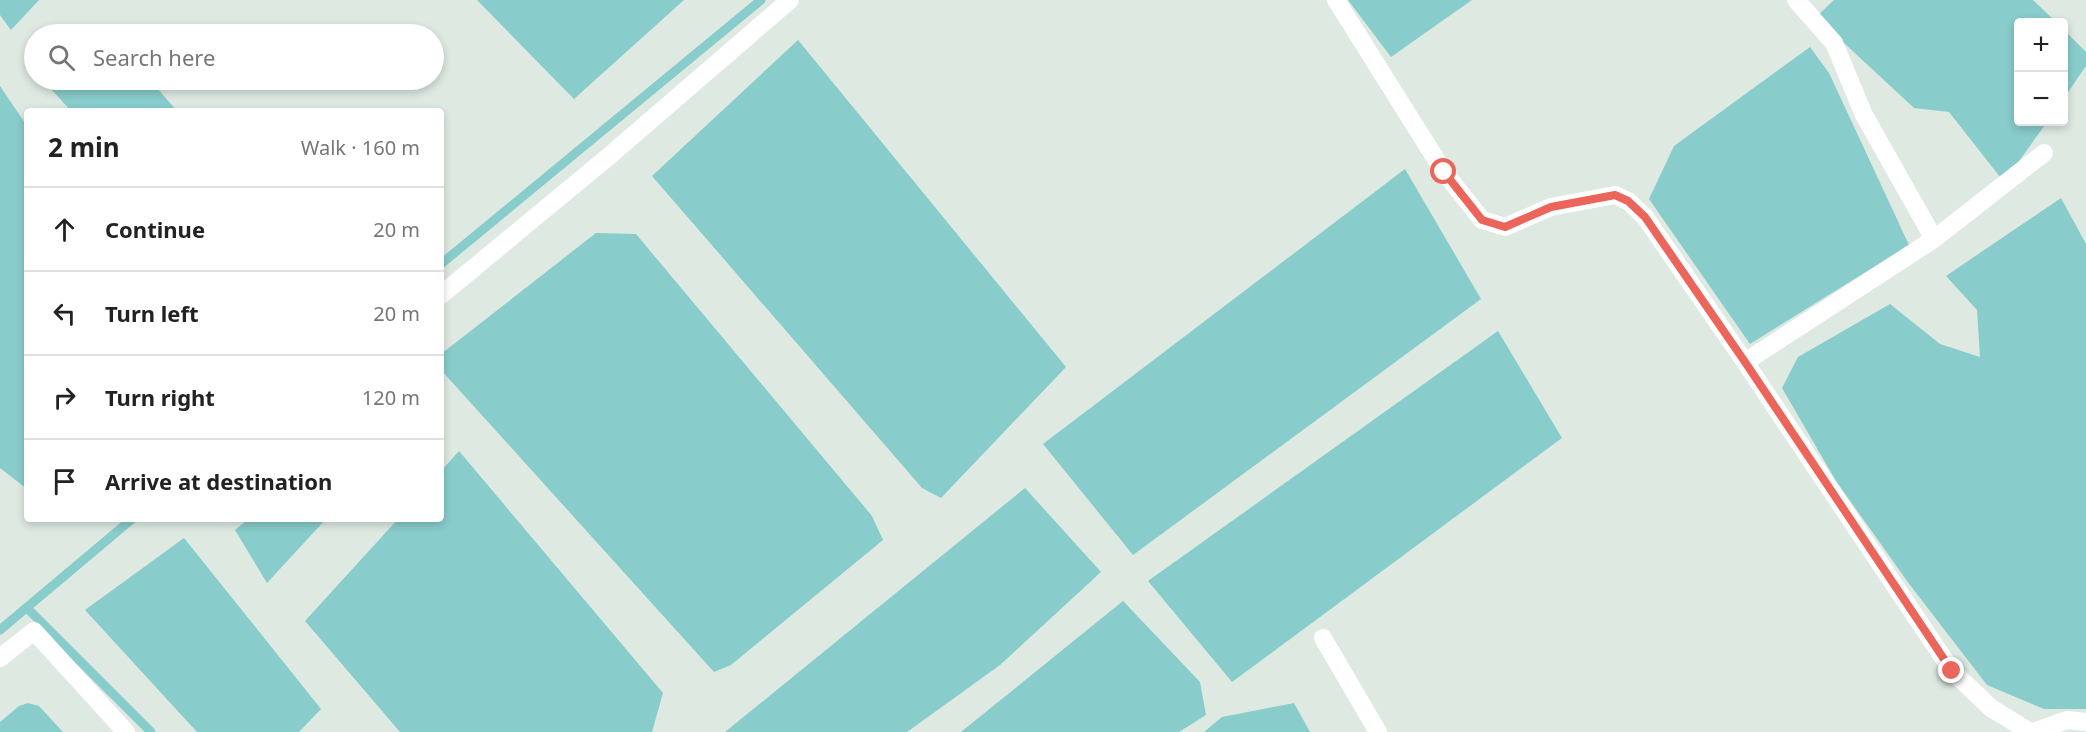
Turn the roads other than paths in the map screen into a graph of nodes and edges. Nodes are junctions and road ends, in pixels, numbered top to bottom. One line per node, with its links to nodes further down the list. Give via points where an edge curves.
1 (790, 0): 6 (lane)
2 (1336, 0): 7 (lane, via 1444,172 1482,220 1505,227 1551,207 1615,195 1628,201 1645,217)
3 (1796, 0): 5 (lane, via 1834,43 1864,116)
4 (2044, 153): 5 (lane)
5 (1934, 239): 7 (lane)
6 (444, 294)
7 (1745, 362): 13 (lane, via 1952,671 1991,708)
8 (1323, 638): 12 (lane)
9 (0, 658): 11 (lane, via 34,631)
10 (2086, 722): 13 (lane, via 2067,720)
11 (126, 732)
12 (1378, 732)
13 (2031, 732)

